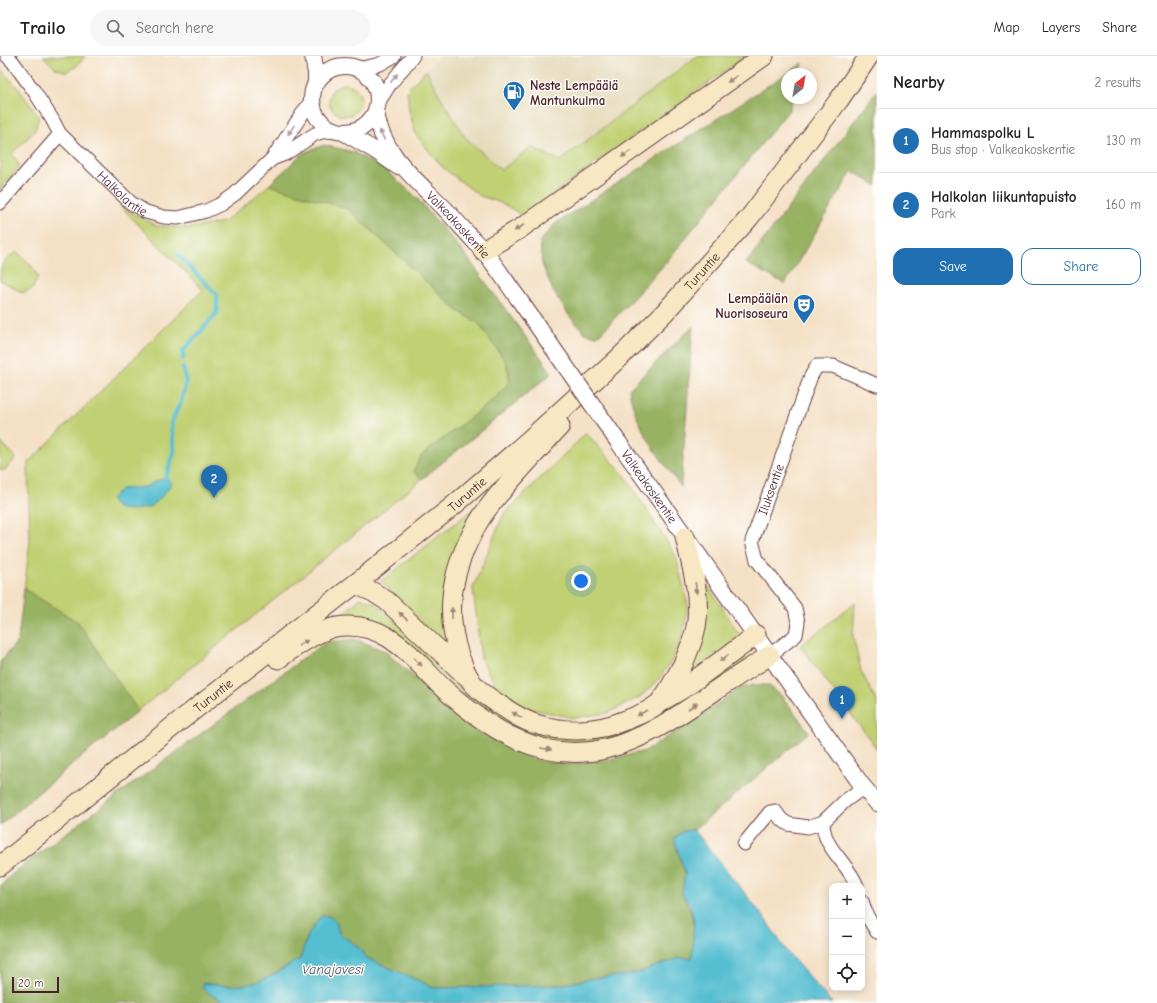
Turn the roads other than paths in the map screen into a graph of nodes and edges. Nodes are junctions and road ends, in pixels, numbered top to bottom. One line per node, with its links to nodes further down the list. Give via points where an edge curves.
1 (7, 56): 12 (street, Halkolantie, via 34,91)
2 (313, 56): 8 (street)
3 (394, 56): 7 (street, via 380,64)
4 (412, 56): 10 (street, one-way to 4, via 390,84)
5 (764, 56): 16 (main road, one-way to 16, via 521,228)
6 (869, 56): 17 (main road, Turuntie, via 839,100 749,218 665,312)
7 (347, 64): 8 (street, via 329,70); 10 (street, via 364,72 373,82 378,96)
8 (316, 83): 9 (street)
9 (311, 101): 11 (street, via 317,118 324,126); 13 (street, Halkolantie, one-way to 13)
10 (377, 107): 11 (street, via 365,126 355,131); 14 (street, Valkeakoskentie, one-way to 10, via 384,140 379,129)
11 (339, 132): 13 (street, Halkolantie, via 315,134 285,154); 14 (street, Valkeakoskentie, via 376,151)
12 (60, 134): 13 (street, Halkolantie, via 131,203 146,212 164,217 189,216 220,204 235,194); 15 (street)
13 (272, 159)
14 (413, 177): 16 (street, Valkeakoskentie)
15 (0, 203)
16 (483, 251): 19 (street, Valkeakoskentie, bridge)
17 (620, 357): 20 (main road, Turuntie, via 453,506); 23 (main road, one-way to 17, via 458,652 452,608 455,579 473,532 487,509)
18 (877, 385): 22 (street, Iluksentie, via 833,366 817,366 811,376 752,541 757,560 795,608 798,622 796,635)
19 (685, 537): 21 (street, Valkeakoskentie); 24 (main road, one-way to 24, via 694,575 698,608 697,626 679,672)
20 (355, 584): 23 (main road, one-way to 20, via 387,601); 25 (main road, Turuntie)
21 (756, 635): 22 (street, Valkeakoskentie); 24 (main road, one-way to 24, via 687,686)
22 (770, 655): 25 (main road, one-way to 22, via 291,650 334,627 366,627 394,640 483,721 515,739 549,751 583,752 625,743 668,723); 26 (street, Valkeakoskentie)
23 (472, 682): 24 (main road, one-way to 23, via 615,725 589,730 569,730 535,724 520,717 485,695)
24 (659, 703)
25 (176, 724): 30 (main road, Turuntie)
26 (864, 787): 27 (street, Valkeakoskentie); 28 (street)
27 (877, 803)
28 (824, 822): 29 (street, via 808,827 788,824 775,811 770,812); 31 (street, via 823,832 827,843 850,870)
29 (744, 844)
30 (0, 866)
31 (856, 883)
32 (865, 910): 33 (street)
33 (877, 932)

